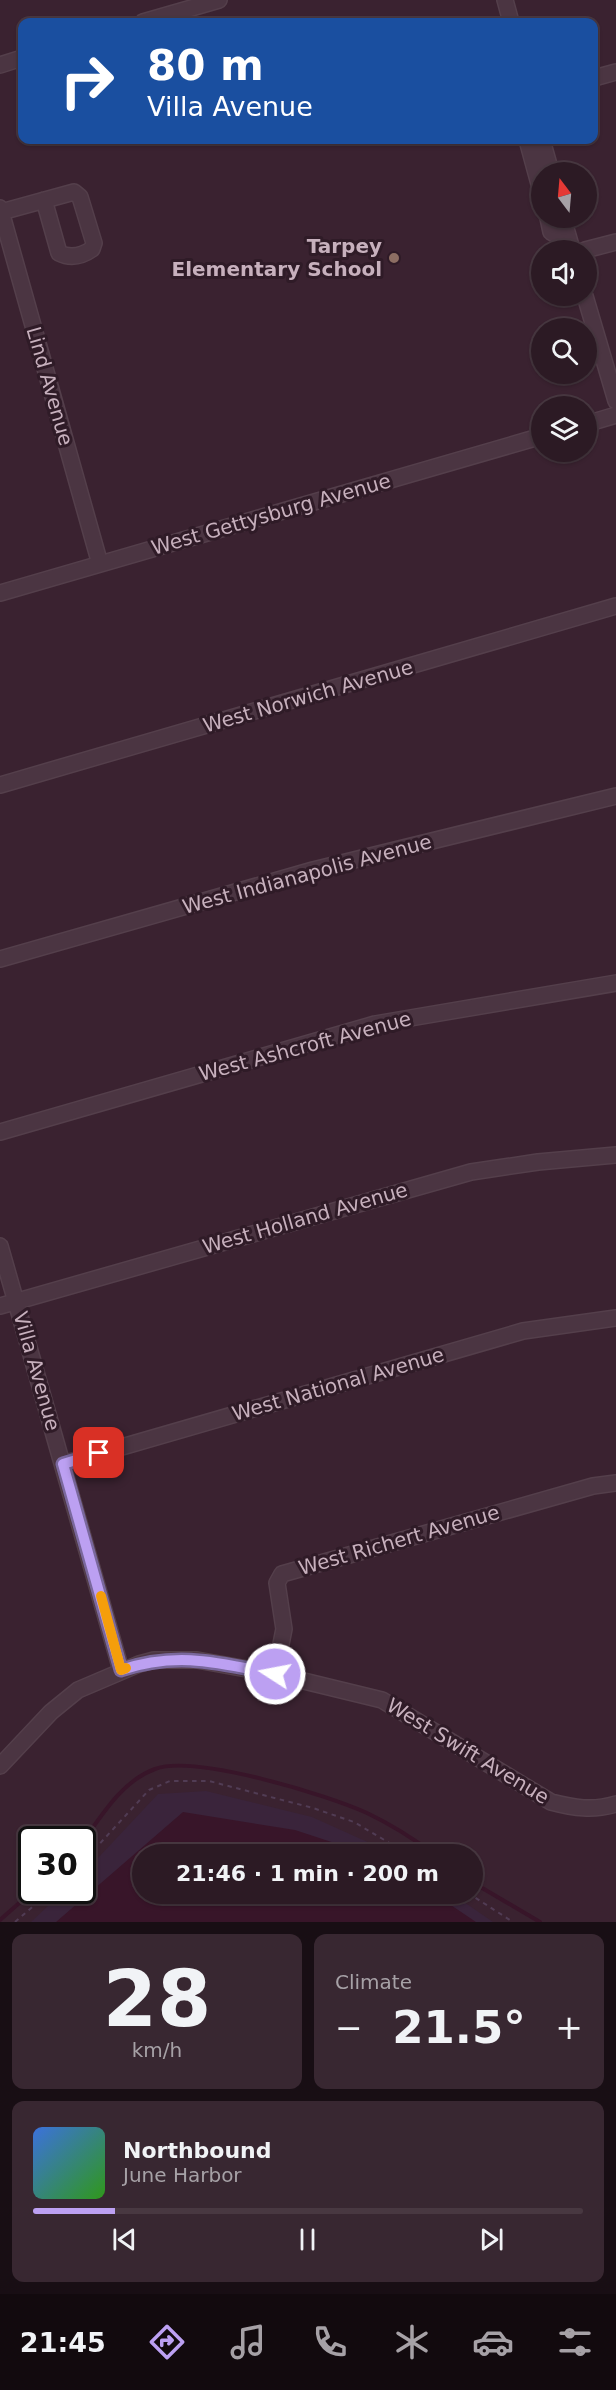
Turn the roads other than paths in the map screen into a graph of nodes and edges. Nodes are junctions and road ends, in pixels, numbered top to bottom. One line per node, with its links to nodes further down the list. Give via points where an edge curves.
1 (219, 0): 3 (street)
2 (505, 0): 4 (street)
3 (157, 18)
4 (510, 18)
5 (18, 59): 6 (street)
6 (0, 65)
7 (616, 72): 8 (street)
8 (598, 77)
9 (527, 144): 11 (street)
10 (543, 144): 12 (street)
11 (532, 162)
12 (548, 162)
13 (44, 200): 14 (street)
14 (1, 210): 24 (street, Lind Avenue)
15 (550, 228): 16 (street)
16 (562, 240)
17 (616, 242): 18 (street)
18 (597, 247)
19 (588, 306): 20 (street)
20 (616, 401)
21 (616, 415): 22 (street)
22 (597, 420)
23 (531, 439): 24 (street, West Gettysburg Avenue)
24 (100, 564): 25 (street, West Gettysburg Avenue)
25 (0, 593)
26 (616, 606): 27 (street, West Norwich Avenue)
27 (0, 785)
28 (616, 796): 29 (street, West Indianapolis Avenue, via 313,870)
29 (0, 959)
30 (616, 983): 31 (street, West Ashcroft Avenue, via 375,1024)
31 (0, 1132)
32 (616, 1155): 34 (street, West Holland Avenue, via 471,1172)
33 (0, 1246): 34 (street, Villa Avenue)
34 (17, 1302): 35 (street, West Holland Avenue); 37 (street, Villa Avenue)
35 (0, 1306)
36 (616, 1318): 37 (street, West National Avenue, via 523,1331)
37 (63, 1464): 39 (street, Villa Avenue)
38 (616, 1483): 40 (street, West Richert Avenue, via 593,1486 282,1574 277,1583 284,1629)
39 (121, 1670): 40 (street, West Swift Avenue, via 154,1660 197,1660); 41 (street, West Swift Avenue, via 78,1690 51,1712)
40 (275, 1674): 42 (street, West Swift Avenue, via 382,1700 551,1802 600,1809)
41 (0, 1767)
42 (616, 1804)

